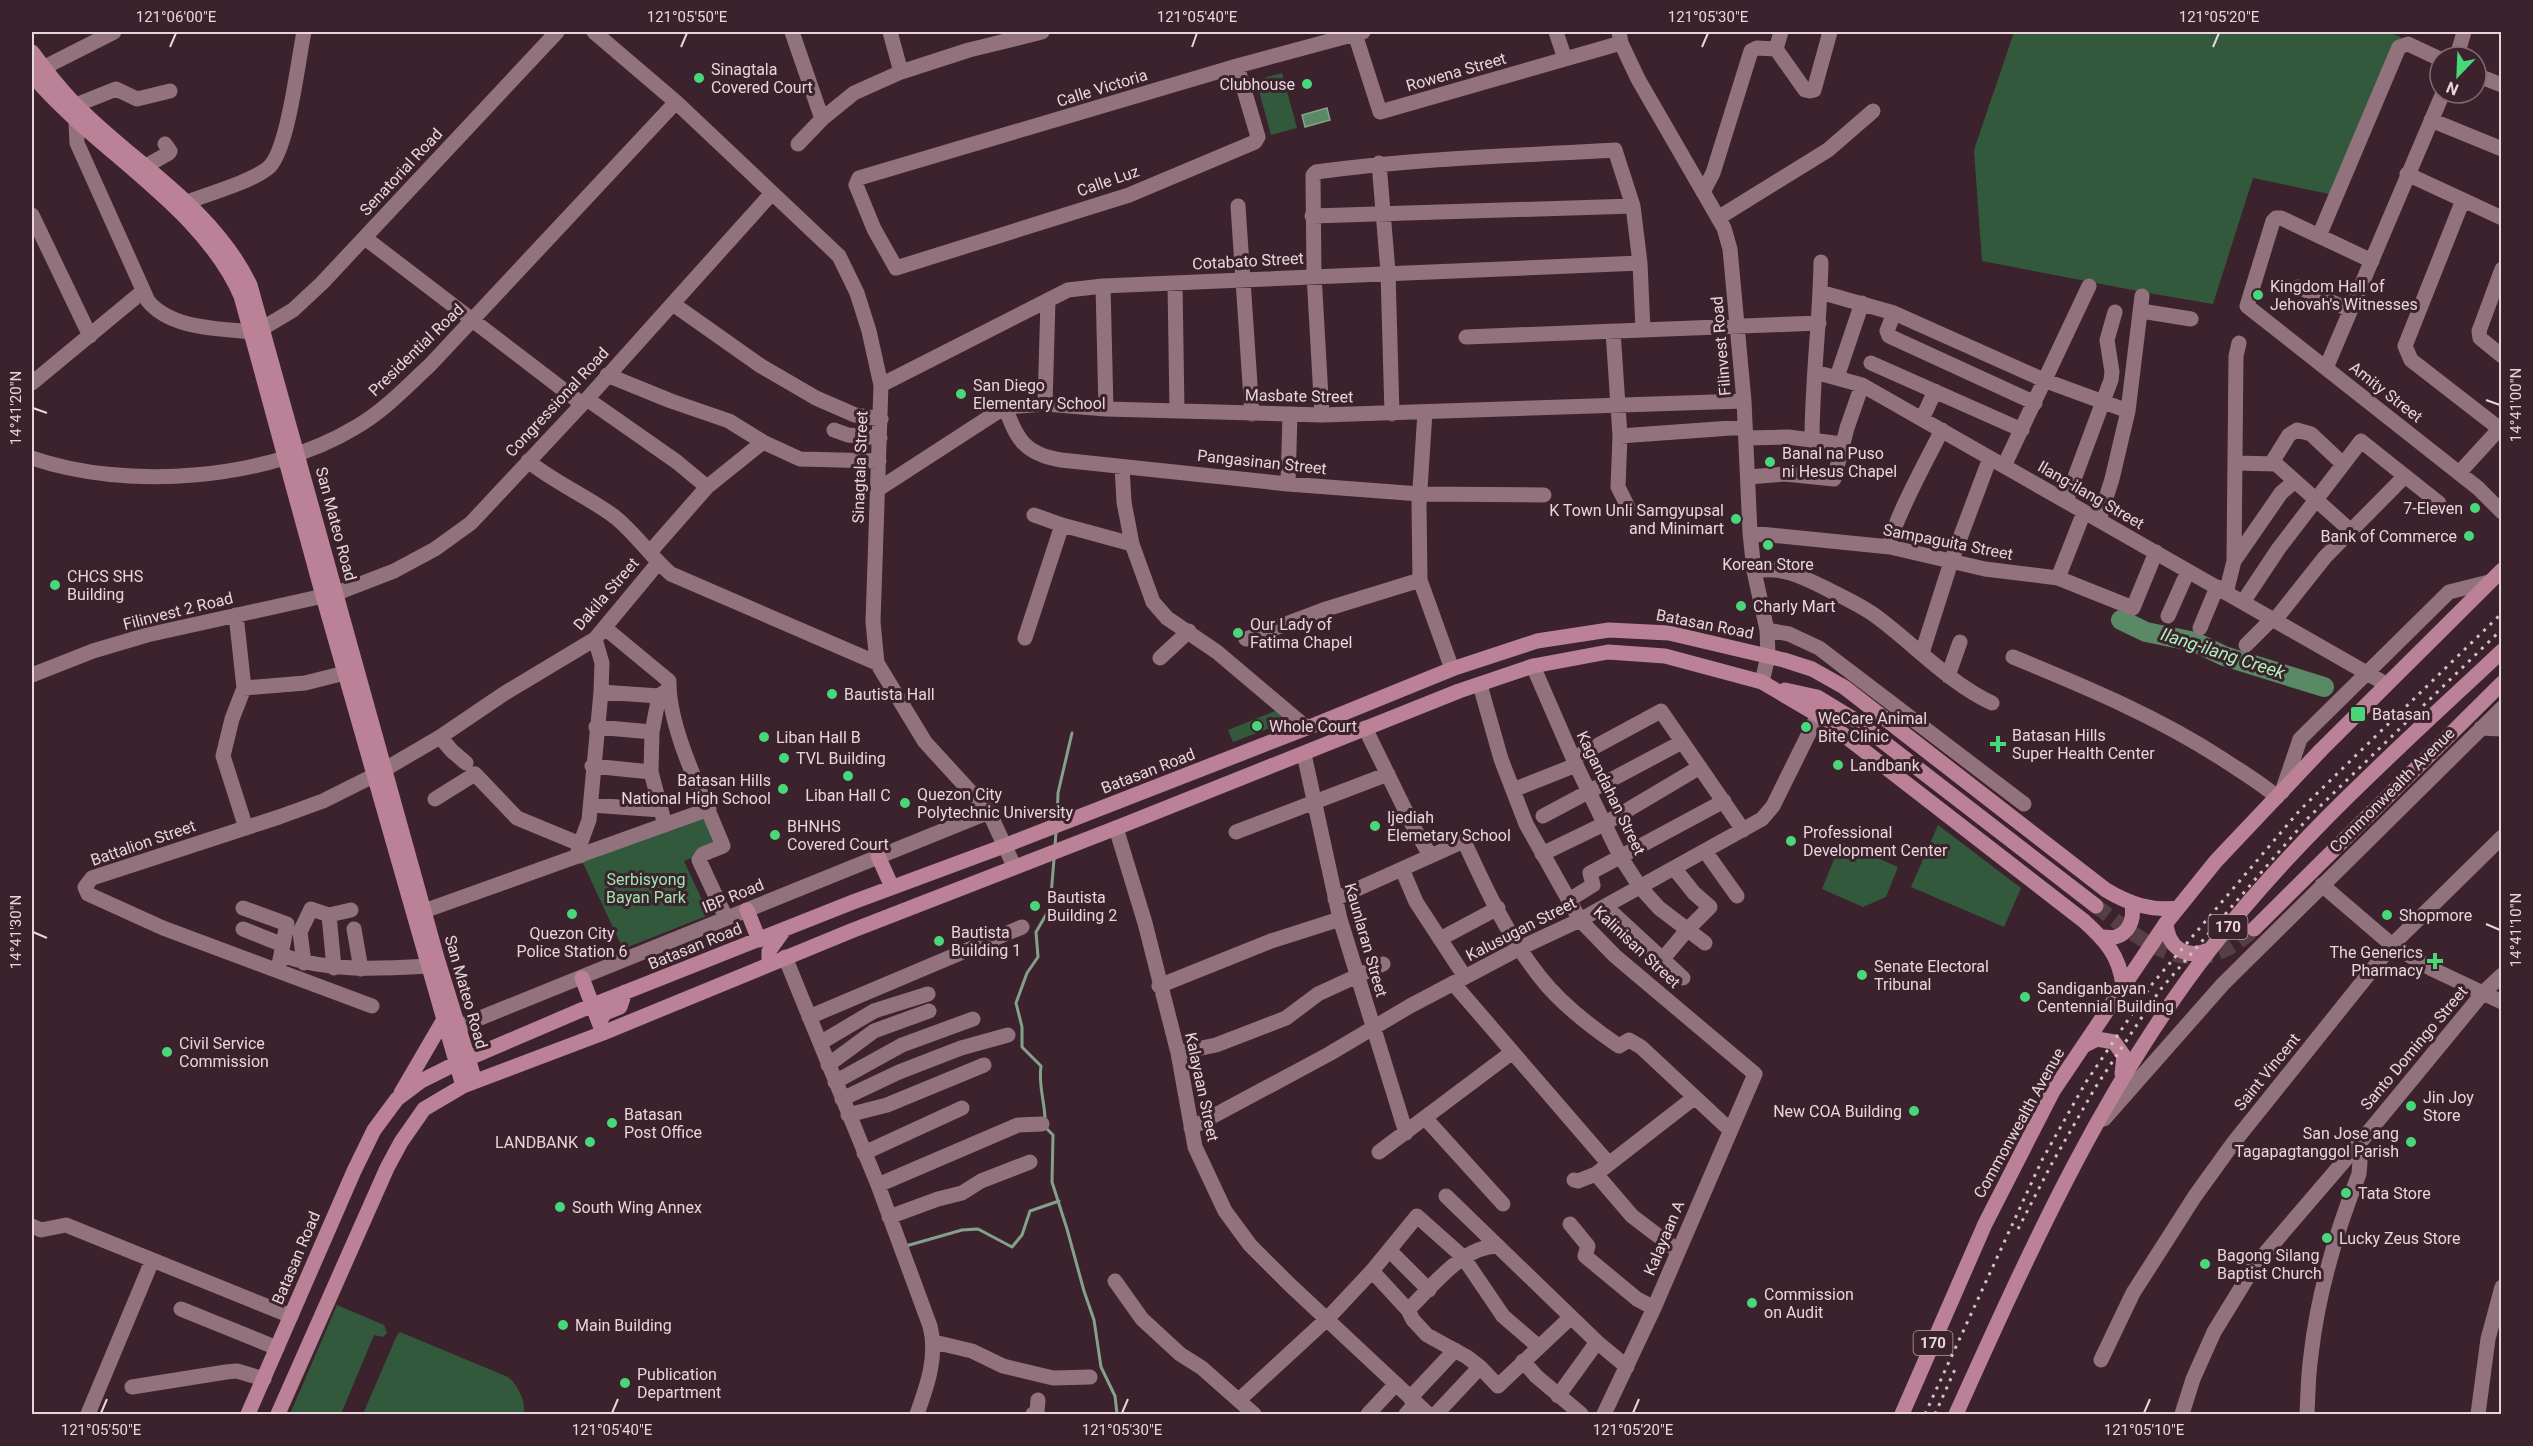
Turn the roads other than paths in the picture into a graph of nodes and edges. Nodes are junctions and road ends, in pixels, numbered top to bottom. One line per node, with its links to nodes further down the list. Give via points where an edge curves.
1 (114, 32): 19 (street)
2 (304, 32): 40 (street, via 275,162 262,172)
3 (557, 32): 49 (street, Senatorial Road)
4 (594, 32): 24 (street, Sinagtala Street)
5 (792, 32): 28 (street)
6 (890, 32): 20 (street)
7 (1042, 32): 13 (street)
8 (1556, 32): 17 (street)
9 (1782, 32): 14 (street)
10 (1830, 32): 14 (street, via 1814,90 1805,90)
11 (1359, 33): 17 (street, Rowena Street, via 1380,112); 18 (street, Calle Victoria)
12 (1620, 37): 17 (street, Rowena Street); 37 (street, Filinvest Road, via 1638,79)
13 (996, 38): 20 (street)
14 (1776, 49): 37 (street, via 1751,51 1713,173)
15 (32, 52): 19 (main road, San Mateo Road)
16 (2428, 53): 48 (street, via 2408,44 2399,47)
17 (1565, 59)
18 (1237, 66): 53 (street, Calle Luz, via 1258,137 1255,142 1129,195); 53 (street, Calle Victoria, via 859,178 856,185)
19 (37, 71): 25 (main road, San Mateo Road); 30 (main road, San Mateo Road)
20 (901, 72): 28 (street, via 854,93)
21 (2488, 80): 22 (street)
22 (2502, 86)
23 (170, 91): 25 (street, via 137,99 116,89)
24 (676, 102): 38 (street, Sinagtala Street); 71 (street, Presidential Road)
25 (76, 105): 35 (main road, San Mateo Road)
26 (2438, 105): 29 (street)
27 (1873, 111): 46 (street, via 1828,150)
28 (822, 119): 32 (street)
29 (2431, 120): 33 (street); 36 (street)
30 (76, 123): 62 (street, via 77,143); 74 (main road, San Mateo Road, via 176,209 213,250 234,280)
31 (165, 144): 35 (street, via 170,152)
32 (798, 144)
33 (2502, 149)
34 (1379, 163): 42 (street, via 1616,150); 44 (street); 45 (street, via 1316,172)
35 (146, 166): 40 (main road, San Mateo Road)
36 (2407, 174): 39 (street); 50 (street)
37 (1703, 192): 46 (street, Filinvest Road)
38 (772, 193): 66 (street, Congressional Road); 88 (street, Sinagtala Street, via 839,256 857,293)
39 (2463, 200): 47 (street); 108 (street, via 2405,346 2411,360)
40 (187, 202): 74 (main road, San Mateo Road, via 243,270 255,298)
41 (1238, 206): 57 (street)
42 (1633, 206): 44 (street); 52 (street)
43 (32, 215): 77 (street)
44 (1384, 215): 45 (street); 55 (street)
45 (1312, 216): 56 (street)
46 (1718, 218): 73 (street, Filinvest Road, via 1730,249)
47 (2502, 218)
48 (2319, 236): 50 (street); 82 (street, Amity Street, via 2276,218 2246,303)
49 (365, 238): 71 (street); 74 (street, Senatorial Road, via 292,310)
50 (2372, 261): 67 (street)
51 (1821, 262): 63 (street)
52 (1640, 263): 55 (street, Cotabato Street); 75 (street)
53 (894, 267)
54 (2502, 269): 80 (street, via 2479,331 2480,338)
55 (1388, 272): 56 (street, Cotabato Street); 104 (street)
56 (1314, 275): 57 (street, Cotabato Street); 105 (street)
57 (1244, 279): 58 (street, Cotabato Street); 102 (street)
58 (1175, 284): 59 (street, Cotabato Street); 99 (street)
59 (1103, 286): 64 (street, Cotabato Street, via 1068,290); 98 (street)
60 (2089, 286): 87 (street)
61 (2298, 287): 67 (street)
62 (142, 292): 74 (street, via 153,308 168,317 209,327); 77 (street)
63 (1820, 292): 65 (street); 72 (street)
64 (1048, 300): 88 (street, Cotabato Street); 95 (street)
65 (1862, 303): 69 (street); 85 (street)
66 (673, 304): 84 (street, Congressional Road); 106 (street, via 761,366 816,398 855,415)
67 (2350, 310): 82 (street)
68 (2115, 312): 94 (street, via 2107,340 2111,380)
69 (1894, 313): 87 (street); 93 (street, via 1887,331 1889,336)
70 (2192, 319): 100 (street, via 2141,303)
71 (472, 320): 92 (street); 118 (street, Presidential Road, via 388,404 356,427)
72 (1819, 324): 73 (street); 83 (street)
73 (1737, 327): 75 (street); 91 (street, Filinvest Road)
74 (257, 330): 118 (main road, San Mateo Road)
75 (1643, 330): 76 (street)
76 (1613, 331): 78 (street); 96 (street)
77 (90, 336): 86 (street)
78 (1466, 337)
79 (2239, 342): 123 (street)
80 (2502, 356)
81 (1871, 363): 90 (street)
82 (2326, 368): 127 (street, Amity Street)
83 (1815, 372): 85 (street, Ilang-ilang Street); 115 (street)
84 (607, 375): 92 (street, Congressional Road); 116 (street, via 729,422)
85 (1837, 377): 89 (street, Ilang-ilang Street)
86 (32, 380)
87 (2046, 381): 93 (street); 94 (street)
88 (881, 384): 106 (street, Sinagtala Street)
89 (1862, 385): 107 (street, Ilang-ilang Street); 117 (street)
90 (1935, 391): 107 (street); 111 (street)
91 (1744, 401): 96 (street, Masbate Street); 112 (street, Filinvest Road)
92 (585, 402): 120 (street, Congressional Road); 132 (street, via 649,442)
93 (2035, 403): 111 (street)
94 (2103, 403): 100 (street); 136 (street)
95 (1045, 404): 97 (street, Masbate Street); 98 (street, Masbate Street)
96 (1618, 406): 101 (street, Masbate Street); 113 (street)
97 (1005, 407): 126 (street, Pangasinan Street, via 1014,432 1033,452 1053,459); 133 (street, Masbate Street)
98 (1106, 409): 99 (street, Masbate Street)
99 (1177, 411): 102 (street, Masbate Street)
100 (2128, 411): 143 (street)
101 (1425, 412): 104 (street, Masbate Street); 134 (street)
102 (1252, 414): 103 (street, Masbate Street)
103 (1290, 414): 105 (street, Masbate Street); 131 (street)
104 (1392, 414): 105 (street, Masbate Street)
105 (1322, 415)
106 (881, 419): 114 (street, Sinagtala Street)
107 (1922, 419): 110 (street, Ilang-ilang Street)
108 (2501, 428): 127 (street)
109 (834, 430): 114 (street)
110 (1942, 430): 122 (street, Ilang-ilang Street); 148 (street, via 1901,514)
111 (2022, 430): 122 (street)
112 (1746, 433): 113 (street); 115 (street); 129 (street, Filinvest Road)
113 (1620, 436): 139 (street, via 1618,487)
114 (880, 438): 121 (street, Sinagtala Street)
115 (1812, 440): 117 (street)
116 (763, 442): 121 (street, via 800,459); 132 (street)
117 (1842, 444): 129 (street, via 1834,479 1785,474)
118 (292, 455): 119 (street, Presidential Road, via 236,470 186,476 136,476); 160 (main road, San Mateo Road)
119 (32, 458)
120 (528, 461): 150 (street, via 548,478 615,518); 160 (street, Congressional Road, via 471,523 435,549 394,571)
121 (879, 461): 133 (street, Sinagtala Street)
122 (1997, 462): 136 (street, Ilang-ilang Street); 152 (street)
123 (2235, 463): 124 (street); 151 (street)
124 (2271, 464): 125 (street, via 2289,435 2302,430); 130 (street)
125 (2343, 464): 128 (street, via 2361,441); 137 (street)
126 (1122, 467): 131 (street, Pangasinan Street); 147 (street)
127 (2459, 473): 141 (street, Amity Street)
128 (2405, 476): 138 (street); 145 (street)
129 (1748, 477): 146 (street, Filinvest Road)
130 (2295, 481): 137 (street); 151 (street, via 2281,493)
131 (1288, 484): 134 (street, Pangasinan Street)
132 (707, 487): 150 (street)
133 (877, 490): 178 (street, Sinagtala Street, via 873,622)
134 (1420, 494): 135 (street, Pangasinan Street); 157 (street)
135 (1544, 495)
136 (2066, 501): 140 (street, Ilang-ilang Street)
137 (2316, 501): 145 (street); 161 (street)
138 (2439, 503)
139 (1628, 507)
140 (2084, 512): 143 (street, Ilang-ilang Street); 156 (street)
141 (2502, 512)
142 (1034, 515): 144 (street)
143 (2099, 520): 149 (street, Ilang-ilang Street)
144 (1062, 525): 147 (street); 169 (street)
145 (2352, 531): 164 (street)
146 (1750, 533): 148 (street, Sampaguita Street); 155 (street, Filinvest Road)
147 (1132, 544): 167 (street, via 1153,602 1167,618)
148 (1890, 547): 152 (street, Sampaguita Street)
149 (2156, 552): 154 (street, Ilang-ilang Street); 156 (street, Sampaguita Street, via 2133,608)
150 (654, 558): 168 (street, Dakila Street); 178 (street, Dakila Street, via 671,574)
151 (2234, 561): 159 (street)
152 (1951, 562): 156 (street, Sampaguita Street); 174 (street)
153 (2502, 570): 158 (main road, Commonwealth Avenue / 170)
154 (2188, 571): 159 (street, Ilang-ilang Street); 163 (street)
155 (1754, 572): 166 (street, Filinvest Road); 174 (street, via 1768,568 1791,572 1818,584 1874,615)
156 (2058, 578)
157 (1420, 580): 170 (street, via 1331,607); 180 (street)
158 (2489, 582): 182 (street, Commonwealth Avenue / 170, via 2449,591); 186 (main road, Commonwealth Avenue / 170)
159 (2222, 590): 161 (street, Ilang-ilang Street); 165 (street)
160 (330, 595): 162 (street, Filinvest 2 Road); 181 (main road, San Mateo Road); 209 (main road, San Mateo Road)
161 (2243, 603): 164 (street, Ilang-ilang Street)
162 (236, 615): 183 (street, Filinvest 2 Road, via 93,651); 189 (street)
163 (2168, 616)
164 (2273, 620): 172 (street); 182 (street, Ilang-ilang Street)
165 (2199, 628)
166 (1767, 630): 175 (street, Filinvest Road); 205 (street, via 1789,634 1819,648)
167 (1189, 631): 177 (street); 196 (street)
168 (600, 633): 190 (street); 191 (street, via 669,681); 201 (street, Dakila Street)
169 (1024, 638)
170 (1246, 639)
171 (1960, 642): 184 (street)
172 (2246, 645)
173 (2502, 651): 275 (main road, Commonwealth Avenue / 170, via 2320,825)
174 (1922, 653): 184 (street)
175 (1768, 656): 180 (main road, Batasan Road, via 1669,633 1609,630 1537,641); 188 (street, Filinvest Road); 212 (main road, Batasan Road, via 1812,669 1837,682)
176 (2013, 657): 215 (street, via 2093,689 2184,734)
177 (1160, 658)
178 (877, 663): 223 (street, Sinagtala Street, via 925,742)
179 (1533, 666): 187 (main road); 188 (main road, via 1608,652 1635,652 1665,656); 204 (street, Kagandahan Street)
180 (1452, 669): 196 (main road, Batasan Road)
181 (345, 673): 189 (street, via 305,683); 209 (main road, San Mateo Road)
182 (2366, 673): 186 (street, Ilang-ilang Street); 215 (street, Commonwealth Avenue / 170, via 2300,739)
183 (32, 675)
184 (1948, 676): 192 (street)
185 (2502, 683): 265 (main road)
186 (2386, 684): 215 (main road, Commonwealth Avenue / 170)
187 (1480, 685): 197 (main road); 213 (street, Kalinisan Street)
188 (1769, 686): 194 (main road); 250 (main road, via 1817,697 1846,714)
189 (244, 688): 227 (street, via 224,756)
190 (600, 692): 191 (street); 195 (street)
191 (664, 693): 200 (street); 221 (street)
192 (1992, 703)
193 (2502, 708): 198 (street, Commonwealth Avenue / 170)
194 (1818, 715): 229 (street, Kalusugan Street, via 1773,806 1762,819); 268 (main road)
195 (596, 727): 200 (street); 207 (street)
196 (1307, 728): 232 (main road, Batasan Road)
197 (1365, 728): 203 (main road); 211 (street)
198 (2481, 728): 199 (street); 242 (street, Commonwealth Avenue / 170)
199 (2502, 729)
200 (652, 732): 210 (street)
201 (440, 737): 206 (street); 209 (street, Dakila Street)
202 (1682, 741): 204 (street, via 1661,711); 208 (street); 214 (street)
203 (1304, 754): 217 (street, Kaunlaran Street); 228 (main road)
204 (1575, 761): 213 (street); 214 (street, Kagandahan Street)
205 (1968, 761): 212 (street); 219 (street)
206 (466, 763)
207 (592, 766): 210 (street); 220 (street)
208 (1700, 767): 218 (street); 225 (street)
209 (380, 771): 227 (street, Battalion Street, via 323,801); 256 (main road, San Mateo Road); 281 (main road, San Mateo Road)
210 (651, 772): 222 (street)
211 (1388, 774): 217 (street); 236 (street)
212 (1960, 775): 248 (main road, Batasan Road, via 2093,881)
213 (1513, 790): 235 (street, Kalinisan Street)
214 (1589, 792): 224 (street); 225 (street, Kagandahan Street)
215 (2279, 795): 253 (main road, Commonwealth Avenue / 170)
216 (435, 799): 233 (street, via 475,774 517,819)
217 (1315, 801): 230 (street); 246 (street, Kaunlaran Street)
218 (1724, 801): 229 (street); 238 (street)
219 (2024, 804)
220 (591, 805): 222 (street); 233 (street)
221 (709, 809): 226 (street); 258 (street, via 723,846 702,854 699,860)
222 (661, 810): 226 (street)
223 (989, 812): 232 (street, Sinagtala Street); 237 (street, IBP Road)
224 (1543, 816)
225 (1604, 824): 235 (street); 238 (street, Kagandahan Street)
226 (665, 825): 233 (street)
227 (246, 828): 284 (street, Battalion Street, via 92,878 85,891 163,928)
228 (1116, 828): 239 (main road); 290 (street, Kalayaan Street, via 1145,922)
229 (1743, 830): 234 (street, Kalusugan Street)
230 (1236, 832)
231 (2502, 837): 272 (street, Saint Vincent)
232 (1004, 846): 239 (street, Sinagtala Street); 243 (main road, Batasan Road)
233 (580, 850): 256 (street)
234 (1705, 851): 240 (street, Kalusugan Street); 245 (street)
235 (1542, 854): 247 (street, Kalinisan Street)
236 (1430, 855): 241 (street); 252 (street, via 1464,841)
237 (878, 856): 243 (main road); 255 (street, IBP Road)
238 (1620, 856): 244 (street, Kagandahan Street); 247 (street, via 1590,873 1593,885)
239 (1014, 867): 276 (main road)
240 (1674, 868): 244 (street, Kalusugan Street); 267 (street, via 1710,907)
241 (1402, 869): 246 (street); 269 (street, via 1416,902)
242 (2322, 885): 272 (street); 327 (street, Commonwealth Avenue / 170, via 2223,984)
243 (892, 887): 266 (main road, Batasan Road)
244 (1640, 887): 249 (street, Kalusugan Street); 267 (street, Kagandahan Street)
245 (1737, 896)
246 (1335, 899): 259 (street, Kaunlaran Street)
247 (1569, 900): 260 (street, Kalinisan Street)
248 (2132, 904): 253 (main road, Batasan Road); 268 (main road, via 2133,916 2127,930 2115,938)
249 (1605, 906): 260 (street, Kalusugan Street); 277 (street)
250 (2096, 906)
251 (243, 908): 274 (street, via 287,924)
252 (1498, 908): 269 (street); 273 (street)
253 (2178, 908): 261 (main road, Commonwealth Avenue / 170)
254 (351, 910): 257 (street)
255 (747, 910): 258 (street, IBP Road); 270 (main road)
256 (424, 911): 302 (main road, San Mateo Road)
257 (329, 915): 278 (street, via 311,909 300,932); 282 (street)
258 (726, 918): 287 (street, IBP Road)
259 (1340, 919): 285 (street, Kaunlaran Street); 290 (street, via 1271,941)
260 (1580, 920): 273 (street, Kalusugan Street); 313 (street, Kalinisan Street, via 1616,956)
261 (2166, 923): 275 (main road, via 2171,942 2181,951 2193,954); 291 (main road, Commonwealth Avenue / 170)
262 (1022, 927): 299 (street)
263 (243, 929): 274 (street)
264 (354, 929): 283 (street)
265 (2254, 929)
266 (784, 930): 270 (main road, Batasan Road); 280 (main road, via 769,951)
267 (1687, 930): 271 (street, Kagandahan Street); 277 (street)
268 (2103, 938): 291 (main road, via 2115,953)
269 (1440, 939): 289 (street)
270 (759, 940): 292 (main road, Batasan Road)
271 (1705, 943)
272 (2392, 945): 293 (street); 363 (street, Saint Vincent, via 2214,1169 2133,1293)
273 (1520, 948): 289 (street, Kalusugan Street); 317 (street, via 1540,978 1571,1008 1619,1046 1629,1040 1641,1047)
274 (282, 950): 278 (street); 284 (street)
275 (2209, 950): 314 (main road, Commonwealth Avenue / 170)
276 (785, 957): 280 (main road); 299 (street)
277 (1662, 960): 288 (street)
278 (304, 963): 282 (street)
279 (1383, 963): 285 (street)
280 (769, 964): 303 (main road)
281 (428, 966): 283 (street); 301 (main road, San Mateo Road)
282 (334, 968): 283 (street)
283 (361, 969)
284 (277, 971): 297 (street, Battalion Street)
285 (1356, 975): 304 (street, Kaunlaran Street); 307 (street, via 1318,994 1286,1018 1216,1045)
286 (2502, 975): 293 (street, Santo Domingo Street)
287 (582, 978): 296 (main road); 302 (street, IBP Road)
288 (1683, 978)
289 (1459, 980): 304 (street, Kalusugan Street); 308 (street)
290 (1159, 986): 307 (street, Kalayaan Street)
291 (2123, 986): 309 (main road, Commonwealth Avenue / 170)
292 (625, 992): 296 (main road, Batasan Road); 303 (main road, via 620,1008 605,1013)
293 (2483, 993): 295 (street); 328 (street, Santo Domingo Street)
294 (928, 994): 306 (street, via 874,1011)
295 (2502, 1002)
296 (593, 1005): 303 (main road); 310 (main road, Batasan Road)
297 (372, 1006)
298 (929, 1011): 311 (street, via 874,1031)
299 (809, 1017): 306 (street)
300 (972, 1019): 315 (street, via 902,1045)
301 (443, 1021): 310 (main road, San Mateo Road); 318 (main road)
302 (458, 1027): 310 (main road, San Mateo Road)
303 (602, 1027): 316 (main road)
304 (1373, 1029): 324 (street, Kalusugan Street); 326 (street, Kaunlaran Street)
305 (1008, 1035): 319 (street, via 961,1048)
306 (820, 1043): 311 (street)
307 (1178, 1053): 324 (street, Kalayaan Street)
308 (1511, 1053): 322 (street); 332 (street)
309 (2075, 1055): 314 (main road, via 2091,1040 2103,1038 2114,1042 2124,1056); 384 (main road, Commonwealth Avenue / 170, via 1990,1214)
310 (461, 1061): 316 (main road, San Mateo Road); 318 (main road, Batasan Road)
311 (828, 1065): 315 (street)
312 (984, 1065): 321 (street, via 887,1105)
313 (1755, 1074): 325 (street, Kalayaan A)
314 (2120, 1079): 327 (main road, Commonwealth Avenue / 170)
315 (835, 1082): 319 (street)
316 (469, 1084): 351 (main road, via 424,1109 401,1142)
317 (1695, 1097): 325 (street); 332 (street)
318 (397, 1099): 350 (main road, Batasan Road, via 374,1130)
319 (842, 1099): 321 (street)
320 (962, 1108): 330 (street)
321 (849, 1115): 330 (street)
322 (1426, 1119): 326 (street); 337 (street)
323 (1042, 1124): 335 (street, via 1018,1125)
324 (1191, 1128): 357 (street, Kalayaan Street, via 1195,1147 1225,1211 1250,1245)
325 (1730, 1130): 343 (street, Kalayaan A)
326 (1406, 1133): 329 (street)
327 (2088, 1137): 385 (main road, Commonwealth Avenue / 170, via 2029,1252)
328 (2357, 1146): 386 (street, Santo Domingo Street, via 2255,1265 2214,1332); 387 (street, via 2359,1174 2335,1239 2321,1295)
329 (1379, 1152)
330 (864, 1153): 335 (street)
331 (1030, 1162): 338 (street, via 981,1181 962,1193)
332 (1609, 1164): 333 (street)
333 (1596, 1174): 334 (street); 343 (street, via 1632,1216)
334 (1574, 1180)
335 (878, 1185): 338 (street)
336 (1446, 1196): 341 (street)
337 (1503, 1204)
338 (889, 1217): 358 (street)
339 (1570, 1224): 352 (street, via 1588,1246 1585,1256 1637,1299)
340 (32, 1226): 345 (street, via 41,1230 66,1225)
341 (1498, 1246): 344 (street, via 1475,1250); 356 (street)
342 (1389, 1250): 344 (street, via 1417,1216); 346 (street); 349 (street)
343 (1678, 1251): 352 (street, Kalayaan A)
344 (1463, 1257): 349 (street); 360 (street, via 1503,1316)
345 (152, 1261): 355 (street); 374 (street)
346 (1372, 1271): 354 (street); 357 (street)
347 (1115, 1281): 372 (street, via 1142,1319)
348 (2502, 1287): 388 (street, via 2488,1339)
349 (1429, 1290): 354 (street)
350 (301, 1291): 351 (main road); 355 (main road, Batasan Road)
351 (328, 1297): 376 (main road)
352 (1654, 1308): 365 (street, Kalayaan A)
353 (181, 1309): 361 (street)
354 (1408, 1310): 362 (street, via 1427,1335)
355 (291, 1316): 361 (main road, Batasan Road)
356 (1571, 1317): 359 (street); 360 (street)
357 (1328, 1319): 369 (street, Kalayaan Street); 372 (street)
358 (934, 1341): 367 (street, via 1004,1366 1053,1378); 377 (street, via 930,1374)
359 (1597, 1342): 365 (street); 371 (street)
360 (1539, 1347): 364 (street)
361 (277, 1348): 368 (main road, Batasan Road)
362 (1455, 1350): 366 (street); 373 (street)
363 (2101, 1360)
364 (1523, 1361): 366 (street, via 1498,1386); 371 (street)
365 (1627, 1366): 383 (street, Kalayaan A)
366 (1480, 1367): 381 (street)
367 (1090, 1377)
368 (264, 1379): 370 (street, via 226,1371); 375 (main road, Batasan Road)
369 (1396, 1384): 373 (street, Kalayaan Street); 379 (street)
370 (132, 1387)
371 (1558, 1395): 382 (street)
372 (1239, 1400): 378 (street)
373 (1411, 1405): 380 (street, Kalayaan Street)
374 (89, 1414)
375 (249, 1414)
376 (278, 1414)
377 (918, 1414)
378 (1254, 1414)
379 (1368, 1414)
380 (1428, 1414)
381 (1436, 1414)
382 (1581, 1414)
383 (1604, 1414)
384 (1902, 1414)
385 (1956, 1414)
386 (2182, 1414)
387 (2307, 1414)
388 (2478, 1414)

